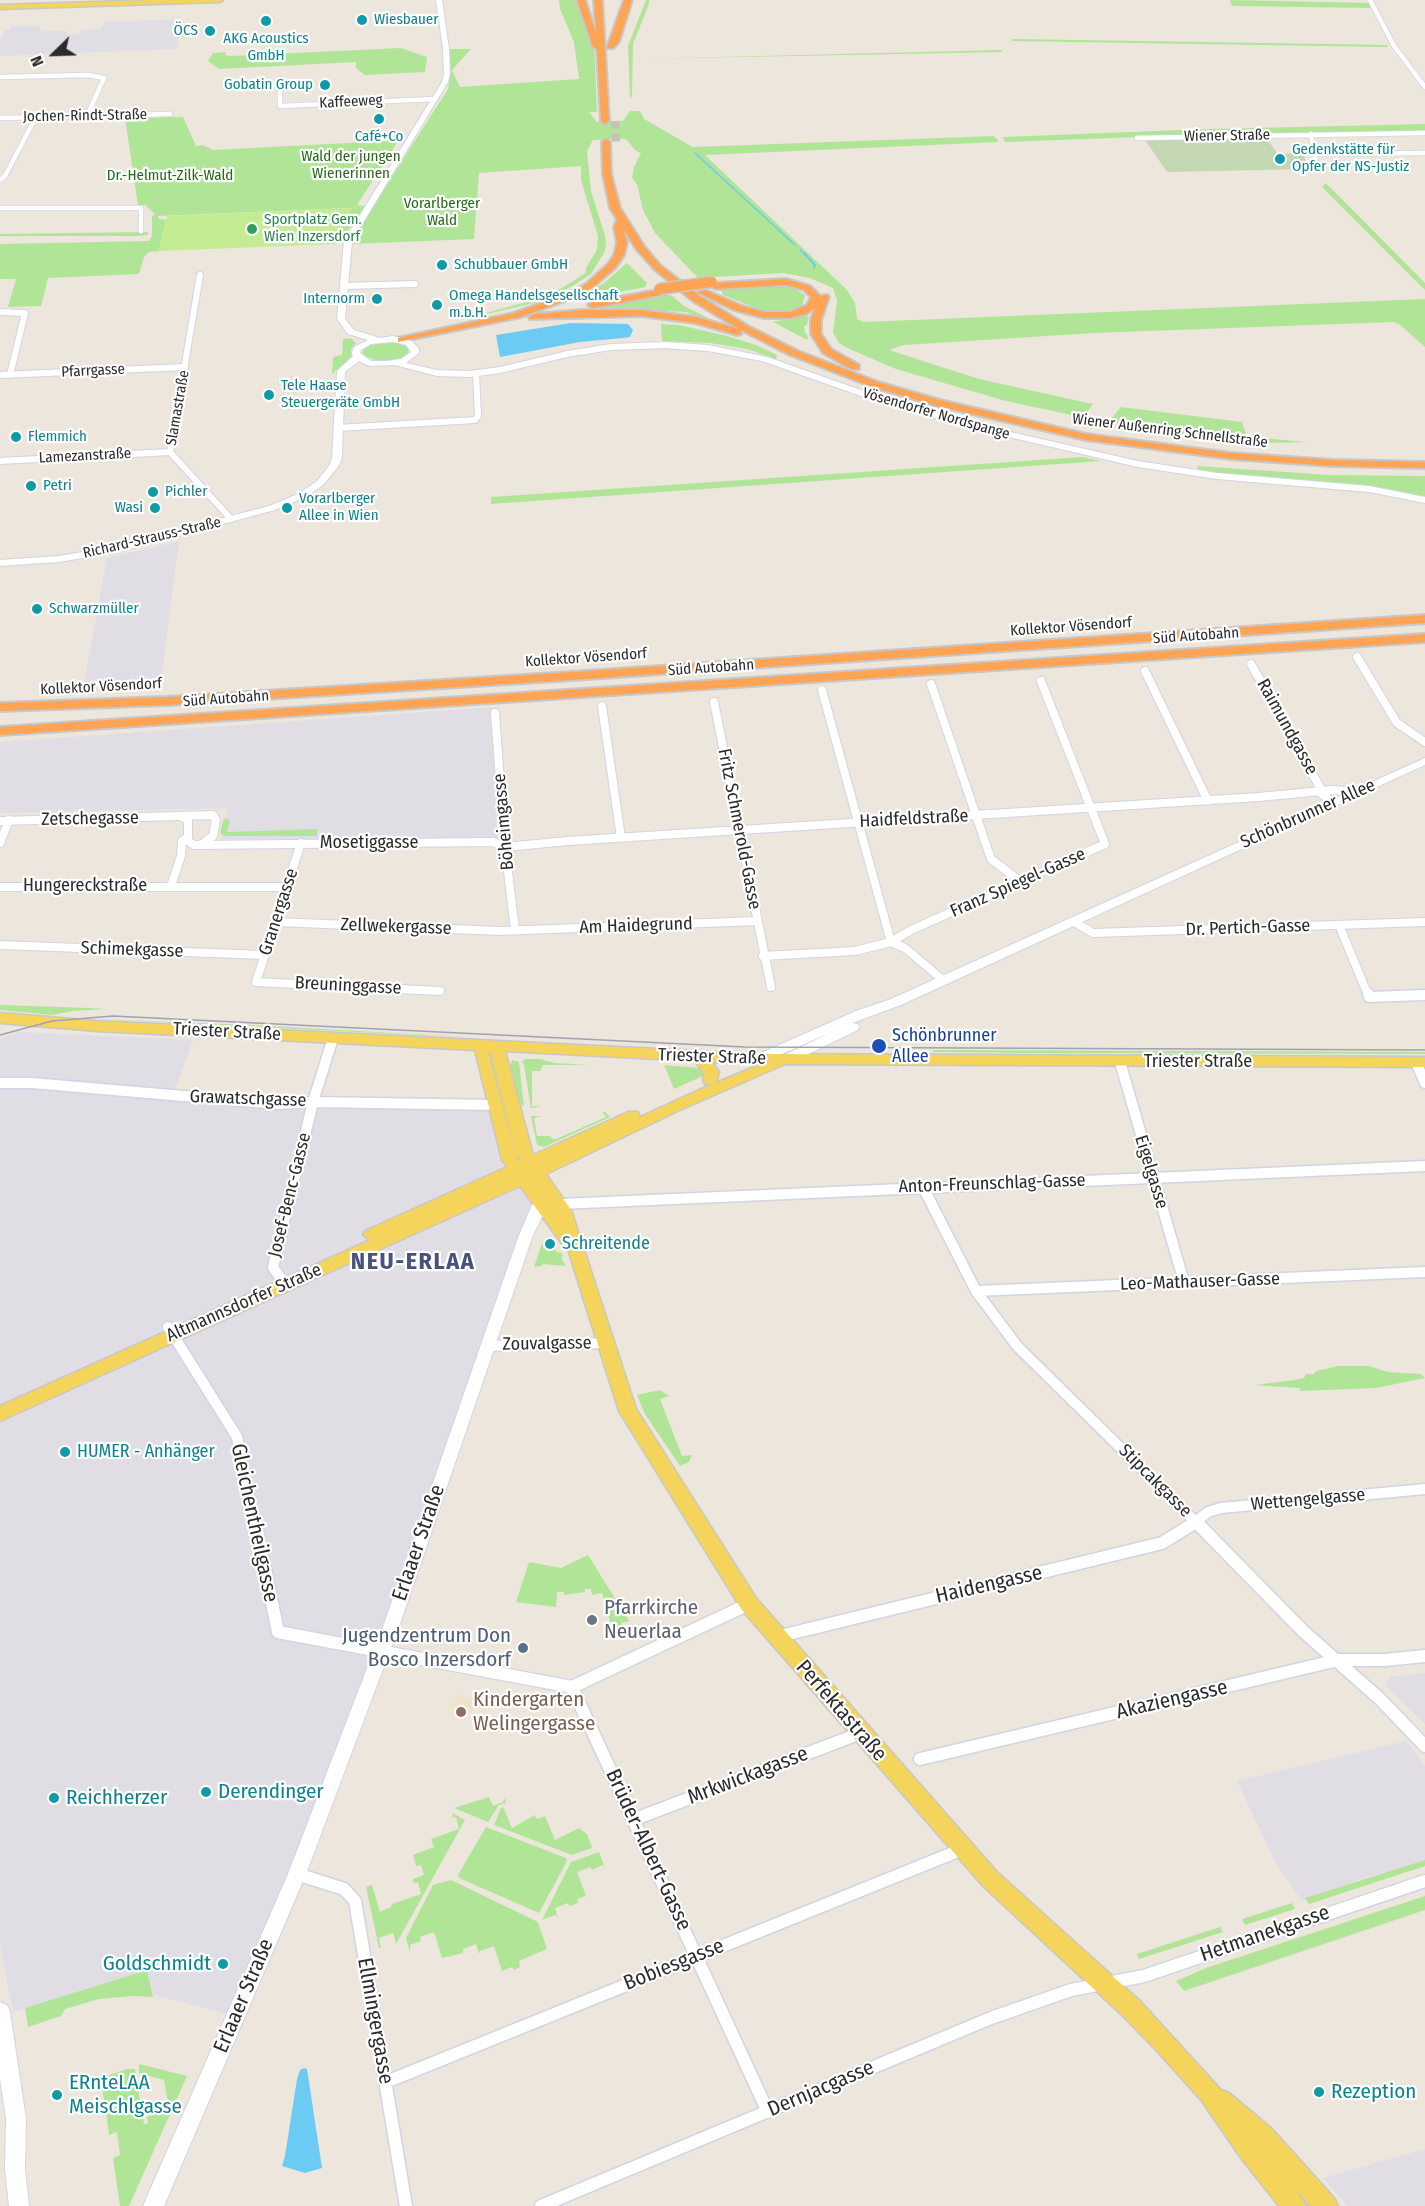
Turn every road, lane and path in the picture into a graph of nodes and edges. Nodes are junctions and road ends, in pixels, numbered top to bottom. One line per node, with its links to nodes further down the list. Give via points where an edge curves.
1 (152, 0): 9 (main road)
2 (220, 0): 9 (main road)
3 (581, 0): 11 (highway, via 597,51)
4 (598, 0): 11 (highway)
5 (607, 0): 10 (highway)
6 (628, 0): 10 (highway, via 615,42)
7 (1370, 0): 13 (street, via 1394,46)
8 (442, 5): 15 (main road, via 447,74)
9 (0, 6)
10 (610, 46): 21 (highway)
11 (602, 54): 20 (highway)
12 (0, 77): 17 (street, via 104,78)
13 (1425, 87)
14 (280, 92): 15 (street, Kaffeeweg, via 280,106)
15 (435, 99): 37 (main road, via 353,230)
16 (171, 114): 17 (street, Jochen-Rindt-Straße)
17 (87, 116): 18 (street, Jochen-Rindt-Straße)
18 (36, 117): 19 (street, Jochen-Rindt-Straße); 29 (street)
19 (0, 118)
20 (605, 121)
21 (615, 121)
22 (1425, 133): 23 (street, Wiener Straße)
23 (1311, 134): 24 (street, Wiener Straße); 26 (street)
24 (1137, 138)
25 (1425, 153): 26 (street)
26 (1313, 154): 28 (street)
27 (617, 157): 32 (highway, Wiener Außenring Schnellstraße, via 611,142 611,194)
28 (1317, 168)
29 (0, 180)
30 (619, 181): 39 (highway, Wiener Außenring Schnellstraße, via 637,229)
31 (0, 208): 33 (street, via 141,208)
32 (621, 220): 42 (highway, via 619,255 602,276 553,303); 48 (highway, Wiener Außenring Schnellstraße, via 640,248 676,284 718,313)
33 (141, 231)
34 (200, 275): 52 (street, Slamastraße)
35 (415, 284): 37 (street)
36 (714, 284): 38 (highway, bridge); 39 (highway, via 786,282 807,288 816,297 811,307 802,312 764,315); 58 (highway, via 775,278 813,286 825,297 816,320 820,342 838,359)
37 (343, 286): 43 (main road, via 341,319)
38 (661, 291): 41 (highway); 42 (highway)
39 (699, 291): 58 (highway, Wiener Außenring Schnellstraße, via 779,338)
40 (0, 312): 56 (street, via 25,313)
41 (527, 318): 47 (highway, via 432,340); 48 (highway, via 612,312 668,316 725,327)
42 (494, 321): 45 (highway)
43 (351, 332): 44 (main road); 46 (main road)
44 (377, 340): 45 (main road); 46 (main road)
45 (402, 340): 47 (main road, Vösendorfer Nordspange)
46 (362, 345): 49 (main road, via 357,349)
47 (413, 353): 51 (main road); 53 (main road, Vösendorfer Nordspange, via 420,365)
48 (794, 353): 63 (highway, Wiener Außenring Schnellstraße, via 937,403 1086,437 1231,456)
49 (358, 357): 50 (main road); 57 (main road, via 341,371)
50 (371, 363): 51 (main road); 57 (main road, via 349,369)
51 (396, 363): 53 (main road, Vösendorfer Nordspange)
52 (185, 367): 56 (street, Pfarrgasse); 60 (street, Slamastraße)
53 (451, 373): 54 (main road, Vösendorfer Nordspange)
54 (476, 373): 59 (street, via 478,416 472,421); 64 (main road, Vösendorfer Nordspange, via 611,347 665,345 714,349 764,359 878,399 973,426 1138,464 1216,476 1369,489)
55 (0, 375): 56 (street, Pfarrgasse)
56 (10, 375)
57 (340, 378): 59 (main road, Richard-Strauss-Straße)
58 (877, 378): 61 (highway, Wiener Außenring Schnellstraße, via 964,404 1143,440 1295,455)
59 (337, 428): 65 (main road, Richard-Strauss-Straße, via 337,458 320,483 272,508)
60 (170, 452): 62 (street, Lamezanstraße); 65 (street, Slamastraße)
61 (1425, 459)
62 (0, 461)
63 (1425, 465)
64 (1425, 500)
65 (231, 519): 66 (main road, Richard-Strauss-Straße, via 118,549)
66 (0, 563)
67 (1425, 619): 78 (highway, Kollektor Vösendorf, via 556,677)
68 (1425, 628): 80 (highway, Süd Autobahn)
69 (1425, 638): 81 (highway, Süd Autobahn)
70 (1357, 657): 82 (street, via 1397,723)
71 (1251, 664): 84 (street, Raimundgasse)
72 (1145, 671): 86 (street)
73 (1041, 681): 88 (street, Franz Spiegel-Gasse)
74 (931, 684): 90 (street)
75 (822, 690): 93 (street)
76 (714, 702): 94 (street, Fritz Schmerold-Gasse)
77 (602, 706): 97 (street)
78 (0, 708)
79 (495, 713): 102 (street, Böheimgasse)
80 (0, 719)
81 (0, 731)
82 (1425, 742)
83 (1425, 761): 85 (main road, Schönbrunner Allee)
84 (1320, 791): 85 (street, Haidfeldstraße); 86 (street, Haidfeldstraße); 87 (street)
85 (1358, 792): 87 (main road, Schönbrunner Allee)
86 (1208, 801): 88 (street, Haidfeldstraße)
87 (1333, 803): 110 (main road, Schönbrunner Allee)
88 (1092, 807): 90 (street, Haidfeldstraße); 104 (street, Franz Spiegel-Gasse, via 1105,844)
89 (181, 816): 91 (street, Zetschegasse); 95 (street, Zetschegasse, via 213,815); 96 (street, via 189,822)
90 (976, 816): 93 (street, Haidfeldstraße); 104 (street, via 991,859)
91 (9, 820): 92 (street, Zetschegasse); 98 (street)
92 (0, 821)
93 (859, 822): 94 (street, Haidfeldstraße); 114 (street)
94 (740, 831): 97 (street, Haidfeldstraße); 108 (street, Fritz Schmerold-Gasse)
95 (213, 836): 100 (street); 101 (street, Mosetiggasse)
96 (187, 838): 100 (street, via 189,843); 103 (street, Hungereckstraße)
97 (621, 838): 102 (street, Haidfeldstraße)
98 (0, 843)
99 (301, 843): 101 (street, Mosetiggasse); 102 (street, Mosetiggasse, via 493,842); 107 (street, Granergasse)
100 (198, 844): 101 (street, Mosetiggasse); 103 (street)
101 (232, 844)
102 (505, 847): 113 (street, Böheimgasse)
103 (181, 856): 105 (street, Hungereckstraße)
104 (1021, 882): 114 (street, Franz Spiegel-Gasse)
105 (171, 886): 106 (street, Hungereckstraße); 107 (street, Hungereckstraße)
106 (0, 887)
107 (287, 887): 109 (street, Granergasse)
108 (758, 921): 113 (street, Am Haidegrund); 117 (street, Fritz Schmerold-Gasse)
109 (276, 922): 113 (street, Zellwekergasse); 116 (street, Granergasse)
110 (1074, 922): 112 (street, Dr. Pertich-Gasse, via 1093,933); 118 (main road, Schönbrunner Allee)
111 (1425, 922): 112 (street, Dr. Pertich-Gasse)
112 (1339, 925): 122 (street, via 1369,997)
113 (516, 930)
114 (891, 942): 117 (street, Franz Spiegel-Gasse, via 855,951); 118 (street, via 905,948)
115 (0, 945): 116 (street, Schimekgasse)
116 (265, 955): 119 (street, Granergasse)
117 (763, 956): 120 (street, Fritz Schmerold-Gasse)
118 (943, 980): 123 (main road, Schönbrunner Allee)
119 (256, 982): 121 (street, Breuninggasse)
120 (771, 987)
121 (440, 991)
122 (1425, 995)
123 (896, 1002): 128 (main road); 129 (main road)
124 (0, 1018): 125 (main road, Triester Straße)
125 (333, 1038): 126 (main road, Triester Straße); 135 (street, Josef-Benc-Gasse)
126 (489, 1046): 127 (main road, Triester Straße); 136 (main road, via 482,1055); 138 (main road)
127 (700, 1057): 128 (main road, Triester Straße); 132 (main road, via 712,1072)
128 (759, 1059): 129 (main road, Triester Straße); 132 (main road, Altmannsdorfer Straße)
129 (784, 1060): 130 (main road, Triester Straße); 138 (main road, Altmannsdorfer Straße)
130 (1120, 1062): 131 (main road, Triester Straße); 139 (street, Eigelgasse)
131 (1421, 1062): 134 (street)
132 (710, 1080): 138 (main road, Altmannsdorfer Straße)
133 (0, 1083): 135 (street, Grawatschgasse, via 235,1102)
134 (1425, 1083)
135 (313, 1102): 136 (street, Grawatschgasse); 145 (street, Josef-Benc-Gasse, via 273,1267)
136 (497, 1105): 138 (main road, via 507,1148)
137 (1425, 1166): 139 (street, Anton-Freunschlag-Gasse)
138 (525, 1170): 141 (main road); 142 (main road); 145 (main road, Altmannsdorfer Straße)
139 (1153, 1177): 140 (street, Anton-Freunschlag-Gasse); 146 (street, Eigelgasse)
140 (923, 1187): 142 (street, Anton-Freunschlag-Gasse); 147 (street, Stipcakgasse)
141 (542, 1203): 143 (main road, Perfektastraße); 150 (main road, Erlaaer Straße, via 525,1235)
142 (560, 1204): 143 (main road, Perfektastraße)
143 (578, 1257): 149 (main road, Perfektastraße)
144 (1425, 1272): 146 (street, Leo-Mathauser-Gasse)
145 (282, 1281): 148 (main road, Altmannsdorfer Straße)
146 (1184, 1282): 147 (street, Leo-Mathauser-Gasse)
147 (976, 1291): 154 (street, Stipcakgasse, via 1017,1346)
148 (171, 1331): 151 (main road, Altmannsdorfer Straße); 152 (main road, Altmannsdorfer Straße); 157 (street, Gleichentheilgasse, via 237,1437 278,1632)
149 (607, 1343): 150 (street, Zouvalgasse); 155 (main road, Perfektastraße, via 634,1422)
150 (487, 1346): 157 (main road, Erlaaer Straße)
151 (0, 1404)
152 (0, 1414)
153 (1425, 1489): 154 (street, Wettengelgasse, via 1221,1508)
154 (1196, 1522): 156 (street, Haidengasse, via 1162,1543); 159 (street, Stipcakgasse, via 1304,1632)
155 (749, 1604): 156 (main road, Perfektastraße); 160 (street)
156 (776, 1637): 161 (main road, Perfektastraße)
157 (382, 1652): 160 (street); 166 (main road, Erlaaer Straße)
158 (1425, 1656): 159 (street, Akaziengasse)
159 (1338, 1660): 162 (street, Stipcakgasse); 163 (street, Akaziengasse)
160 (573, 1687): 164 (street, Brüder-Albert-Gasse)
161 (861, 1733): 164 (street, Mrkwickagasse); 165 (main road, Perfektastraße)
162 (1425, 1746)
163 (920, 1759)
164 (635, 1819): 168 (street, Brüder-Albert-Gasse)
165 (963, 1849): 168 (street, Bobiesgasse); 169 (main road, Perfektastraße, via 1014,1903)
166 (297, 1874): 171 (street, Ellmingergasse, via 344,1888 355,1901); 175 (main road, Erlaaer Straße)
167 (1425, 1881): 169 (street, Hetmanekgasse, via 1144,1976)
168 (696, 1955): 171 (street, Bobiesgasse); 173 (street, Brüder-Albert-Gasse)
169 (1104, 1983): 172 (main road, Perfektastraße); 173 (street, Dernjacgasse, via 1071,1990 991,2018)
170 (0, 2012): 174 (main road, via 16,2119)
171 (386, 2082): 176 (street, Ellmingergasse)
172 (1209, 2092): 178 (main road, Perfektastraße); 179 (main road, Perfektastraße, via 1264,2137)
173 (768, 2112): 177 (street, Dernjacgasse)
174 (19, 2206)
175 (153, 2206)
176 (406, 2206)
177 (541, 2206)
178 (1294, 2206)
179 (1326, 2206)

